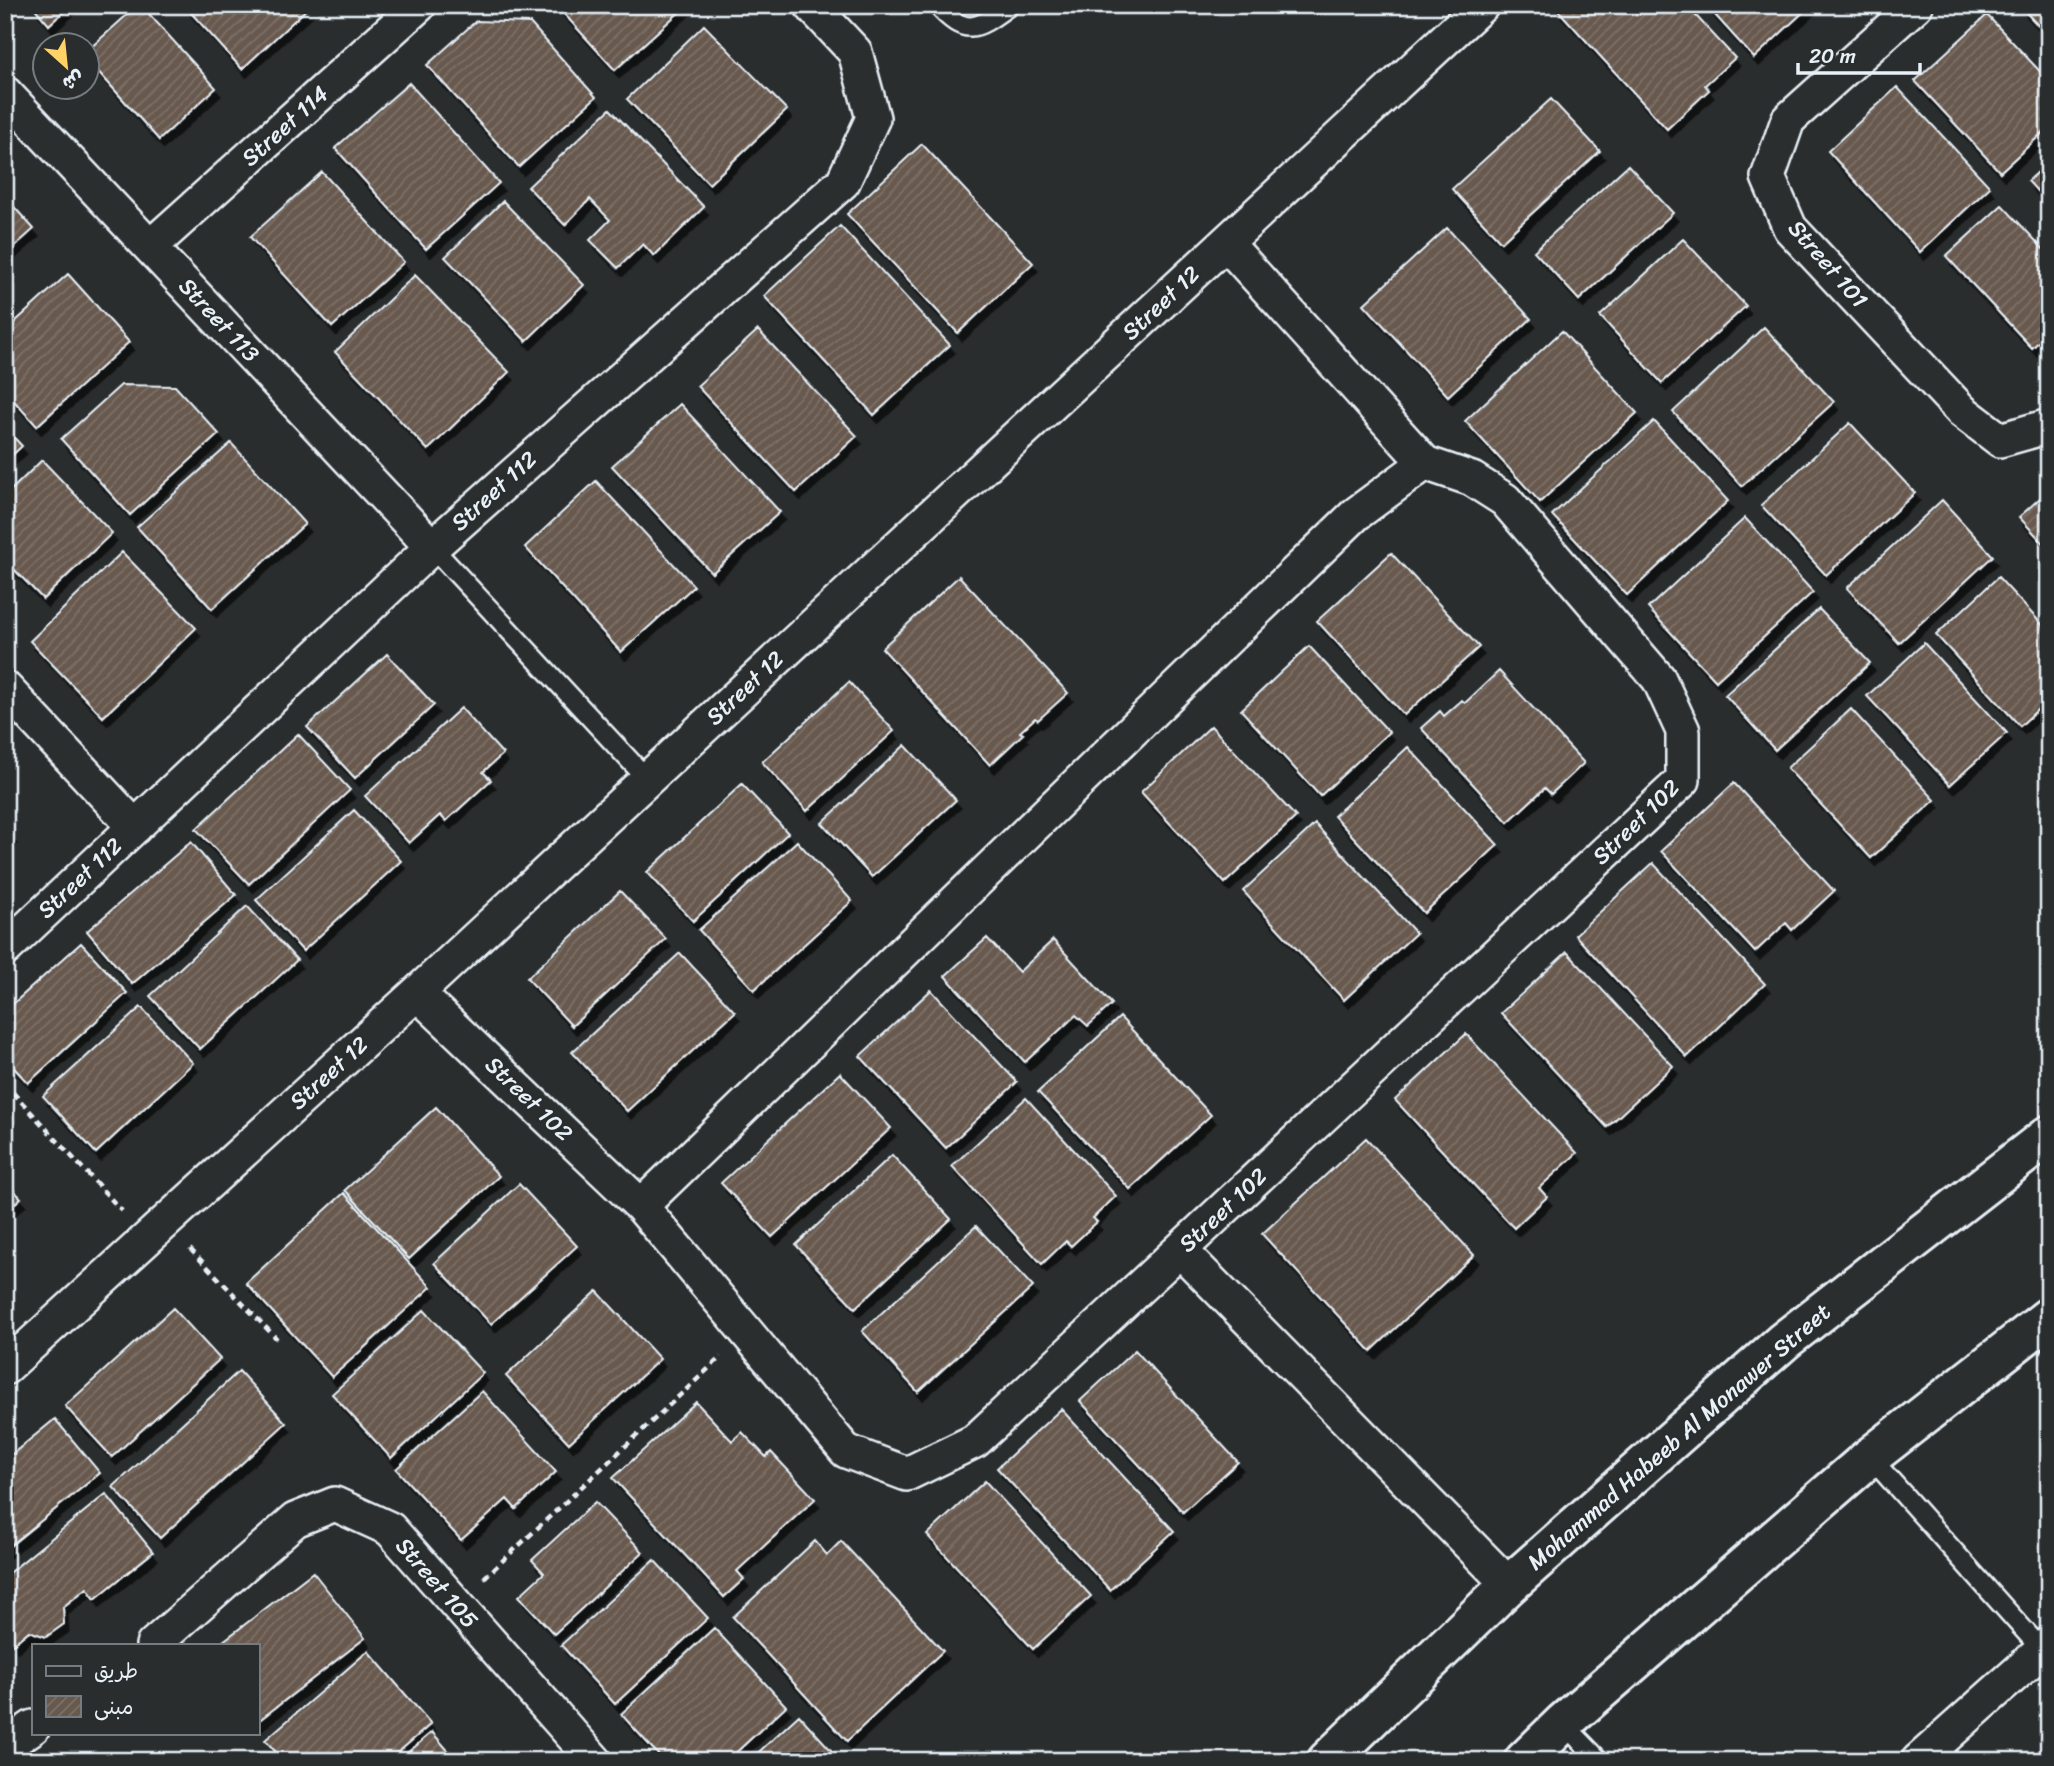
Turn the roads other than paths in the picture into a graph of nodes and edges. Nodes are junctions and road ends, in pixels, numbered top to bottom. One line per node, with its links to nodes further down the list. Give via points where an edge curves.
1 (419, 5): 9 (street, Street 114)
2 (811, 5): 12 (street, Street 112, via 855,52 873,118 843,181)
3 (937, 5): 4 (lane, via 950,21 966,26 981,26)
4 (1010, 5)
5 (1482, 5): 8 (street, Street 12)
6 (1916, 5): 10 (street, Street 101, via 1788,120 1768,177 1790,228 1962,411 2000,440)
7 (5, 93): 9 (street, Street 113)
8 (1226, 243): 11 (street); 14 (street, Street 12)
9 (150, 247): 12 (street, Street 113)
10 (2049, 426)
11 (1425, 463): 19 (street, via 1356,514); 20 (street, Street 102, via 1472,479 1505,500 1659,679 1683,731 1683,780)
12 (432, 547): 14 (lane); 15 (street, Street 112)
13 (5, 688): 15 (street)
14 (647, 779): 17 (street, Street 12)
15 (135, 827): 16 (street, Street 112)
16 (5, 949)
17 (417, 993): 19 (street, Street 102); 22 (street, Street 12)
18 (2049, 1135): 24 (main road, Mohammad Habeeb Al Monawer Street, via 1784,1341)
19 (641, 1206): 20 (street, Street 102, via 846,1451 907,1474 975,1441)
20 (1180, 1250): 24 (street)
21 (2049, 1317): 23 (main road)
22 (5, 1368)
23 (1870, 1457): 26 (lane); 27 (main road)
24 (1509, 1585): 31 (main road, Mohammad Habeeb Al Monawer Street)
25 (154, 1644): 30 (street, Street 105, via 295,1520 335,1504 390,1529)
26 (2045, 1647): 34 (street)
27 (1563, 1723): 32 (main road); 33 (lane)
28 (32, 1728): 29 (street)
29 (5, 1746)
30 (595, 1761)
31 (1327, 1761)
32 (1524, 1761)
33 (1600, 1761)
34 (1919, 1761)

